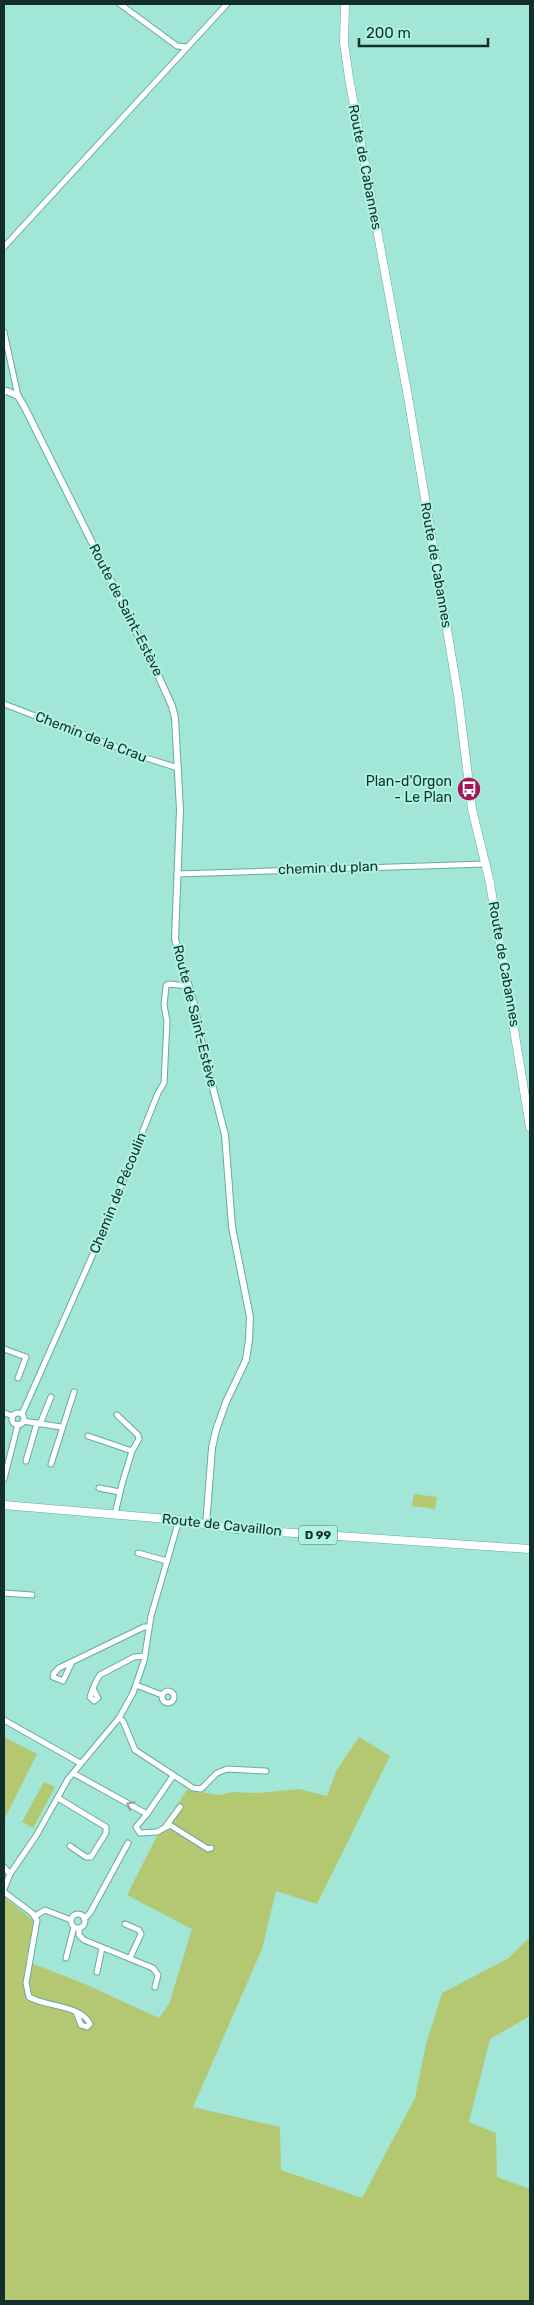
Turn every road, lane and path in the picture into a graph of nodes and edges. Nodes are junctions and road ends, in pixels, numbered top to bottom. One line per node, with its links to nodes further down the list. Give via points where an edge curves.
1 (120, 4): 4 (street, via 177,46)
2 (227, 4): 4 (street)
3 (345, 4): 11 (main road, Route de Cabannes, via 344,43 348,78 408,397 458,695 470,799)
4 (187, 47): 5 (street)
5 (4, 247)
6 (4, 332): 8 (street)
7 (5, 392): 8 (street)
8 (18, 396): 10 (street, Route de Saint-Estève, via 166,691 175,718)
9 (4, 704): 10 (street, Chemin de la Crau)
10 (178, 768): 12 (street, Route de Saint-Estève)
11 (483, 864): 12 (street, chemin du plan); 14 (main road, Route de Cabannes, via 505,970)
12 (177, 874): 13 (street, Route de Saint-Estève, via 174,939)
13 (189, 986): 21 (street, Chemin de Pécoulin, via 166,986 164,1083); 38 (street, Route de Saint-Estève, via 225,1135 232,1227 250,1317 246,1360 226,1402 212,1448)
14 (530, 1126)
15 (4, 1345): 16 (street)
16 (4, 1349): 17 (street, via 26,1357)
17 (18, 1378)
18 (74, 1392): 27 (street)
19 (50, 1397): 25 (street)
20 (4, 1413): 23 (street)
21 (22, 1414): 23 (street); 24 (street)
22 (117, 1415): 29 (street, via 138,1435 139,1440)
23 (12, 1416): 26 (street, via 13,1422)
24 (23, 1421): 25 (street); 26 (street)
25 (39, 1423): 27 (street); 30 (street)
26 (18, 1424): 32 (street)
27 (62, 1427): 31 (street)
28 (88, 1436): 29 (street)
29 (132, 1451): 34 (street)
30 (26, 1461)
31 (51, 1464)
32 (4, 1478)
33 (99, 1488): 34 (street)
34 (120, 1492): 36 (street)
35 (4, 1505): 36 (main road, Route de Cavaillon / D 99)
36 (115, 1514): 37 (main road, Route de Cavaillon / D 99)
37 (179, 1520): 38 (main road, Route de Cavaillon / D 99); 41 (street)
38 (206, 1525): 39 (main road, Route de Cavaillon / D 99)
39 (530, 1549)
40 (138, 1553): 41 (street)
41 (167, 1561): 44 (street)
42 (4, 1593): 43 (street)
43 (32, 1595)
44 (148, 1627): 45 (street); 46 (street)
45 (145, 1656): 47 (street); 48 (street, via 134,1657 100,1675)
46 (72, 1662)
47 (136, 1685): 49 (street); 50 (street)
48 (93, 1689)
49 (162, 1694)
50 (118, 1718): 52 (street); 55 (street, via 123,1721 135,1750)
51 (4, 1720): 52 (street)
52 (80, 1763): 54 (street)
53 (266, 1771): 55 (street, via 227,1769 217,1773 201,1789)
54 (73, 1773): 56 (street); 58 (street, one-way to 54)
55 (173, 1776): 58 (street)
56 (58, 1798): 61 (street, via 106,1827 106,1833 91,1857); 64 (street)
57 (180, 1807): 59 (street)
58 (147, 1814): 59 (street, via 136,1827 138,1832 152,1833)
59 (166, 1826): 62 (street, via 172,1826)
60 (128, 1843): 67 (street)
61 (70, 1846)
62 (211, 1848)
63 (4, 1867): 64 (street)
64 (10, 1874): 65 (street)
65 (4, 1890): 66 (street)
66 (35, 1916): 68 (street, via 45,1910); 76 (street, via 37,1920 26,1983 29,1997)
67 (84, 1919): 68 (street, via 77,1914); 70 (street, via 84,1924)
68 (71, 1920): 70 (street)
69 (125, 1924): 73 (street, via 141,1934)
70 (76, 1928): 71 (street, via 81,1937); 72 (street, via 71,1934)
71 (102, 1948): 73 (street); 74 (street)
72 (66, 1958)
73 (130, 1958): 75 (street, via 156,1970)
74 (97, 1972)
75 (155, 1987)
76 (76, 2012)

